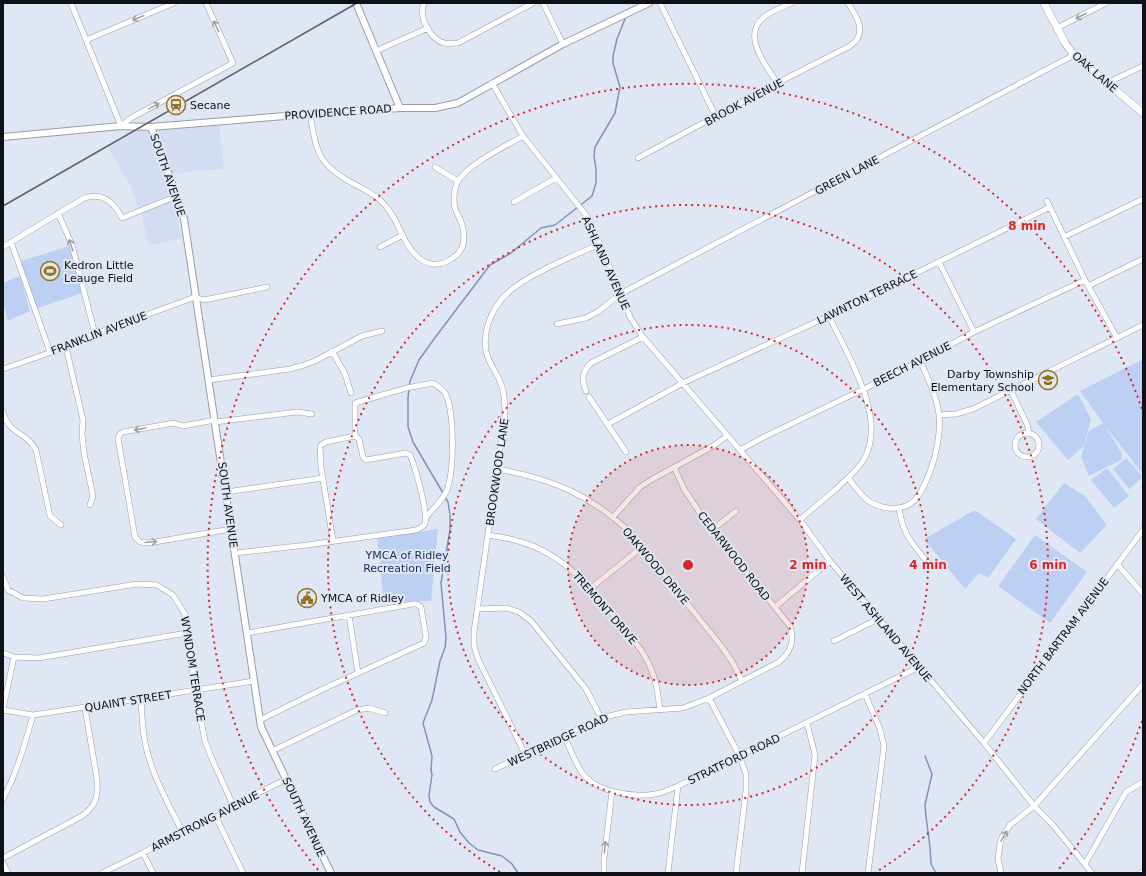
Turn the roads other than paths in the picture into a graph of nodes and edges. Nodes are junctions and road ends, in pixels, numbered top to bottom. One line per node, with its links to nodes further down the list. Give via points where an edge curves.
1 (71, 3): 16 (street)
2 (174, 3): 16 (street, one-way to 16)
3 (206, 3): 28 (street, one-way to 3, via 131,118 233,63)
4 (356, 3): 18 (street)
5 (424, 3): 14 (street, via 423,15)
6 (533, 3): 14 (street, via 458,43 444,43 434,37)
7 (543, 3): 17 (street)
8 (649, 3): 17 (street, PROVIDENCE ROAD)
9 (660, 3): 27 (street)
10 (792, 3): 23 (street, via 764,17 756,27 754,37 756,48)
11 (848, 3): 23 (street, BROOK AVENUE, via 860,29 858,39 850,46)
12 (1044, 3): 15 (main road, OAK LANE)
13 (1106, 3): 15 (street, one-way to 15)
14 (428, 28): 18 (street)
15 (1057, 28): 19 (main road, OAK LANE)
16 (86, 40): 28 (street)
17 (563, 44): 21 (street, PROVIDENCE ROAD)
18 (376, 51): 24 (street)
19 (1074, 55): 22 (main road, OAK LANE); 53 (street, GREEN LANE)
20 (1143, 66): 22 (street)
21 (492, 83): 24 (street, PROVIDENCE ROAD, via 458,103 435,108); 31 (street, ASHLAND AVENUE)
22 (1107, 83): 25 (main road, OAK LANE)
23 (777, 84): 27 (street, BROOK AVENUE)
24 (400, 108): 26 (street, PROVIDENCE ROAD)
25 (1143, 113)
26 (310, 114): 29 (street, PROVIDENCE ROAD); 42 (street, via 315,144 327,166 382,201 393,215)
27 (716, 116): 32 (street, BROOK AVENUE)
28 (121, 126): 29 (street, PROVIDENCE ROAD); 30 (street, PROVIDENCE ROAD)
29 (151, 127): 36 (street, SOUTH AVENUE)
30 (3, 136)
31 (523, 136): 34 (street, ASHLAND AVENUE); 35 (street, via 476,164)
32 (638, 158)
33 (435, 167): 35 (street)
34 (556, 178): 39 (street); 45 (street, ASHLAND AVENUE, via 586,215)
35 (458, 181): 42 (street, via 454,195 455,209 464,231 463,244 458,254 439,265 428,264 413,252)
36 (177, 196): 41 (street, via 122,218 111,202 91,196); 54 (street, SOUTH AVENUE, via 184,219)
37 (1143, 199): 43 (street)
38 (1047, 201): 40 (street)
39 (514, 202)
40 (1050, 207): 43 (street); 49 (street, LAWNTON TERRACE)
41 (58, 213): 44 (street); 60 (street, one-way to 41, via 72,245)
42 (403, 235): 47 (street)
43 (1064, 237): 50 (street)
44 (11, 242): 46 (street); 65 (street)
45 (600, 244): 53 (street, ASHLAND AVENUE); 87 (street, BROOKWOOD LANE, via 513,288 489,319 486,349 489,363 501,383 505,397)
46 (3, 247)
47 (380, 247)
48 (1143, 259): 51 (street)
49 (939, 262): 55 (street, LAWNTON TERRACE); 59 (street)
50 (1085, 280): 51 (street); 59 (street, BEECH AVENUE)
51 (1088, 286): 62 (street)
52 (267, 287): 54 (street, via 204,300)
53 (620, 294): 56 (street, GREEN LANE, via 586,318); 61 (street, ASHLAND AVENUE, via 630,317)
54 (195, 297): 60 (street, FRANKLIN AVENUE); 69 (street, SOUTH AVENUE)
55 (829, 316): 70 (street, LAWNTON TERRACE); 71 (street)
56 (557, 324)
57 (1143, 325): 62 (street)
58 (382, 330): 64 (street, via 362,336)
59 (974, 332): 66 (street, BEECH AVENUE)
60 (95, 334): 63 (street, FRANKLIN AVENUE)
61 (643, 337): 67 (street, ASHLAND AVENUE); 72 (street, via 591,363 582,377)
62 (1117, 338): 73 (street)
63 (66, 347): 65 (street, FRANKLIN AVENUE); 91 (street, via 83,420 84,453 92,496)
64 (332, 351): 69 (street, via 315,361 290,369); 74 (street, via 345,374)
65 (50, 352): 68 (street, FRANKLIN AVENUE)
66 (920, 360): 71 (street, BEECH AVENUE); 78 (street)
67 (667, 364): 70 (street, WEST ASHLAND AVENUE)
68 (3, 369)
69 (209, 380): 79 (street, SOUTH AVENUE)
70 (683, 384): 80 (street, LAWNTON TERRACE); 83 (street, WEST ASHLAND AVENUE)
71 (864, 389): 84 (street, BEECH AVENUE); 89 (street, via 871,417 869,448 862,462)
72 (586, 391)
73 (1011, 391): 78 (street, via 973,409); 81 (street)
74 (351, 393)
75 (589, 397): 80 (street)
76 (3, 412): 97 (street, via 8,426 32,443 36,450 50,516)
77 (312, 414): 79 (street, via 297,412)
78 (939, 415): 92 (street, via 934,463 923,490 915,501)
79 (215, 421): 90 (street, SOUTH AVENUE); 98 (street, one-way to 98, via 183,426 174,423 123,432 118,438 135,537 140,542 149,543)
80 (608, 424): 85 (street)
81 (1029, 433): 81 (street, via 1022,434 1015,447 1019,455 1028,458 1035,454 1040,446 1037,438)
82 (356, 436): 88 (street, via 326,442 320,446); 94 (street, via 366,460 406,453 410,455); 94 (street, via 355,403 409,387 433,383 445,391 450,407 452,469 446,492)
83 (727, 436): 84 (street, WEST ASHLAND AVENUE); 86 (street)
84 (740, 450): 96 (street, WEST ASHLAND AVENUE)
85 (626, 452)
86 (674, 467): 95 (street, via 640,488); 99 (street, CEDARWOOD ROAD, via 684,488)
87 (498, 469): 95 (street, OAKWOOD DRIVE, via 562,486 589,500); 101 (street, BROOKWOOD LANE)
88 (323, 478): 90 (street); 102 (street)
89 (848, 478): 92 (street, via 866,500 880,506); 96 (street)
90 (226, 492): 98 (street, SOUTH AVENUE)
91 (90, 505)
92 (899, 509): 105 (street, via 906,535)
93 (736, 511): 99 (street)
94 (426, 516): 102 (street, via 425,524 416,530)
95 (613, 517): 103 (street, OAKWOOD DRIVE)
96 (800, 520): 106 (street, WEST ASHLAND AVENUE)
97 (61, 526)
98 (231, 529): 104 (street, SOUTH AVENUE)
99 (712, 530): 111 (street, CEDARWOOD ROAD)
100 (1143, 530): 107 (street, NORTH BARTRAM AVENUE)
101 (488, 535): 109 (street, TREMONT DRIVE, via 519,541 540,549 572,570); 112 (street, BROOKWOOD LANE)
102 (333, 541): 104 (street)
103 (642, 547): 109 (street); 124 (street, OAKWOOD DRIVE, via 722,647)
104 (235, 553): 116 (street, SOUTH AVENUE)
105 (924, 558)
106 (830, 561): 111 (street); 114 (street, WEST ASHLAND AVENUE)
107 (1117, 564): 110 (street); 139 (street, NORTH BARTRAM AVENUE)
108 (3, 577): 115 (street, WYNDOM TERRACE, via 8,590 23,598 42,599 137,584 157,585 173,595 185,614)
109 (591, 588): 132 (street, TREMONT DRIVE, via 648,661 657,685)
110 (1143, 594)
111 (774, 607): 118 (street, CEDARWOOD ROAD, via 790,626)
112 (477, 609): 135 (street, via 507,608 519,612 531,621 586,689); 141 (street, BROOKWOOD LANE, via 473,639 475,652)
113 (349, 615): 116 (street); 122 (street); 122 (street, via 417,604 421,607 426,636 424,643)
114 (878, 619): 117 (street); 121 (street, WEST ASHLAND AVENUE)
115 (187, 633): 120 (street, via 39,658); 126 (street, WYNDOM TERRACE)
116 (246, 633): 123 (street, SOUTH AVENUE)
117 (834, 641)
118 (792, 643): 124 (street, WESTBRIDGE ROAD, via 788,653 779,662)
119 (3, 653): 120 (street)
120 (14, 657): 131 (street)
121 (919, 668): 127 (street, STRATFORD ROAD); 139 (street, WEST ASHLAND AVENUE)
122 (358, 673): 136 (street)
123 (254, 681): 126 (street, QUAINT STREET); 136 (street, SOUTH AVENUE)
124 (742, 681): 128 (street, WESTBRIDGE ROAD)
125 (1143, 684): 150 (street)
126 (195, 690): 129 (street, QUAINT STREET); 149 (street, WYNDOM TERRACE, via 205,741)
127 (865, 694): 137 (street, STRATFORD ROAD); 167 (street, via 880,729 884,746)
128 (709, 698): 132 (street, WESTBRIDGE ROAD, via 682,708); 142 (street)
129 (141, 699): 130 (street, QUAINT STREET); 152 (street, via 144,741 150,762)
130 (84, 708): 134 (street, QUAINT STREET); 154 (street, via 98,789 91,810)
131 (3, 710): 134 (street, QUAINT STREET)
132 (660, 710): 135 (street, WESTBRIDGE ROAD, via 626,712)
133 (385, 713): 140 (street, via 369,708 357,710)
134 (33, 715): 148 (street, via 22,754)
135 (601, 718): 138 (street, WESTBRIDGE ROAD)
136 (260, 720): 140 (street, SOUTH AVENUE)
137 (807, 723): 142 (street, STRATFORD ROAD); 166 (street, via 815,755)
138 (564, 736): 141 (street, WESTBRIDGE ROAD); 147 (street, STRATFORD ROAD, via 584,775)
139 (984, 743): 150 (street, WEST ASHLAND AVENUE)
140 (272, 751): 144 (street, SOUTH AVENUE)
141 (525, 754): 143 (street, WESTBRIDGE ROAD)
142 (739, 755): 146 (street, STRATFORD ROAD); 165 (street, via 745,770 746,783)
143 (496, 769)
144 (287, 779): 149 (street, ARMSTRONG AVENUE); 162 (street, SOUTH AVENUE)
145 (1143, 782): 156 (street, via 1126,792)
146 (678, 786): 147 (street, STRATFORD ROAD, via 645,795); 164 (street)
147 (612, 791): 163 (street, one-way to 147)
148 (3, 799)
149 (233, 805): 151 (street, ARMSTRONG AVENUE)
150 (1034, 806): 156 (street, WEST ASHLAND AVENUE); 168 (street, one-way to 150, via 998,860 1002,837 1010,825)
151 (216, 817): 152 (street, ARMSTRONG AVENUE); 161 (street)
152 (182, 831): 153 (street, ARMSTRONG AVENUE)
153 (143, 853): 159 (street, ARMSTRONG AVENUE); 160 (street)
154 (3, 858)
155 (3, 863): 158 (street)
156 (1085, 864): 169 (street, WEST ASHLAND AVENUE)
157 (1143, 872): 170 (street)
158 (8, 873)
159 (102, 873)
160 (152, 873)
161 (243, 873)
162 (331, 873)
163 (604, 873)
164 (668, 873)
165 (736, 873)
166 (802, 873)
167 (868, 873)
168 (1001, 873)
169 (1092, 873)
170 (1140, 873)

